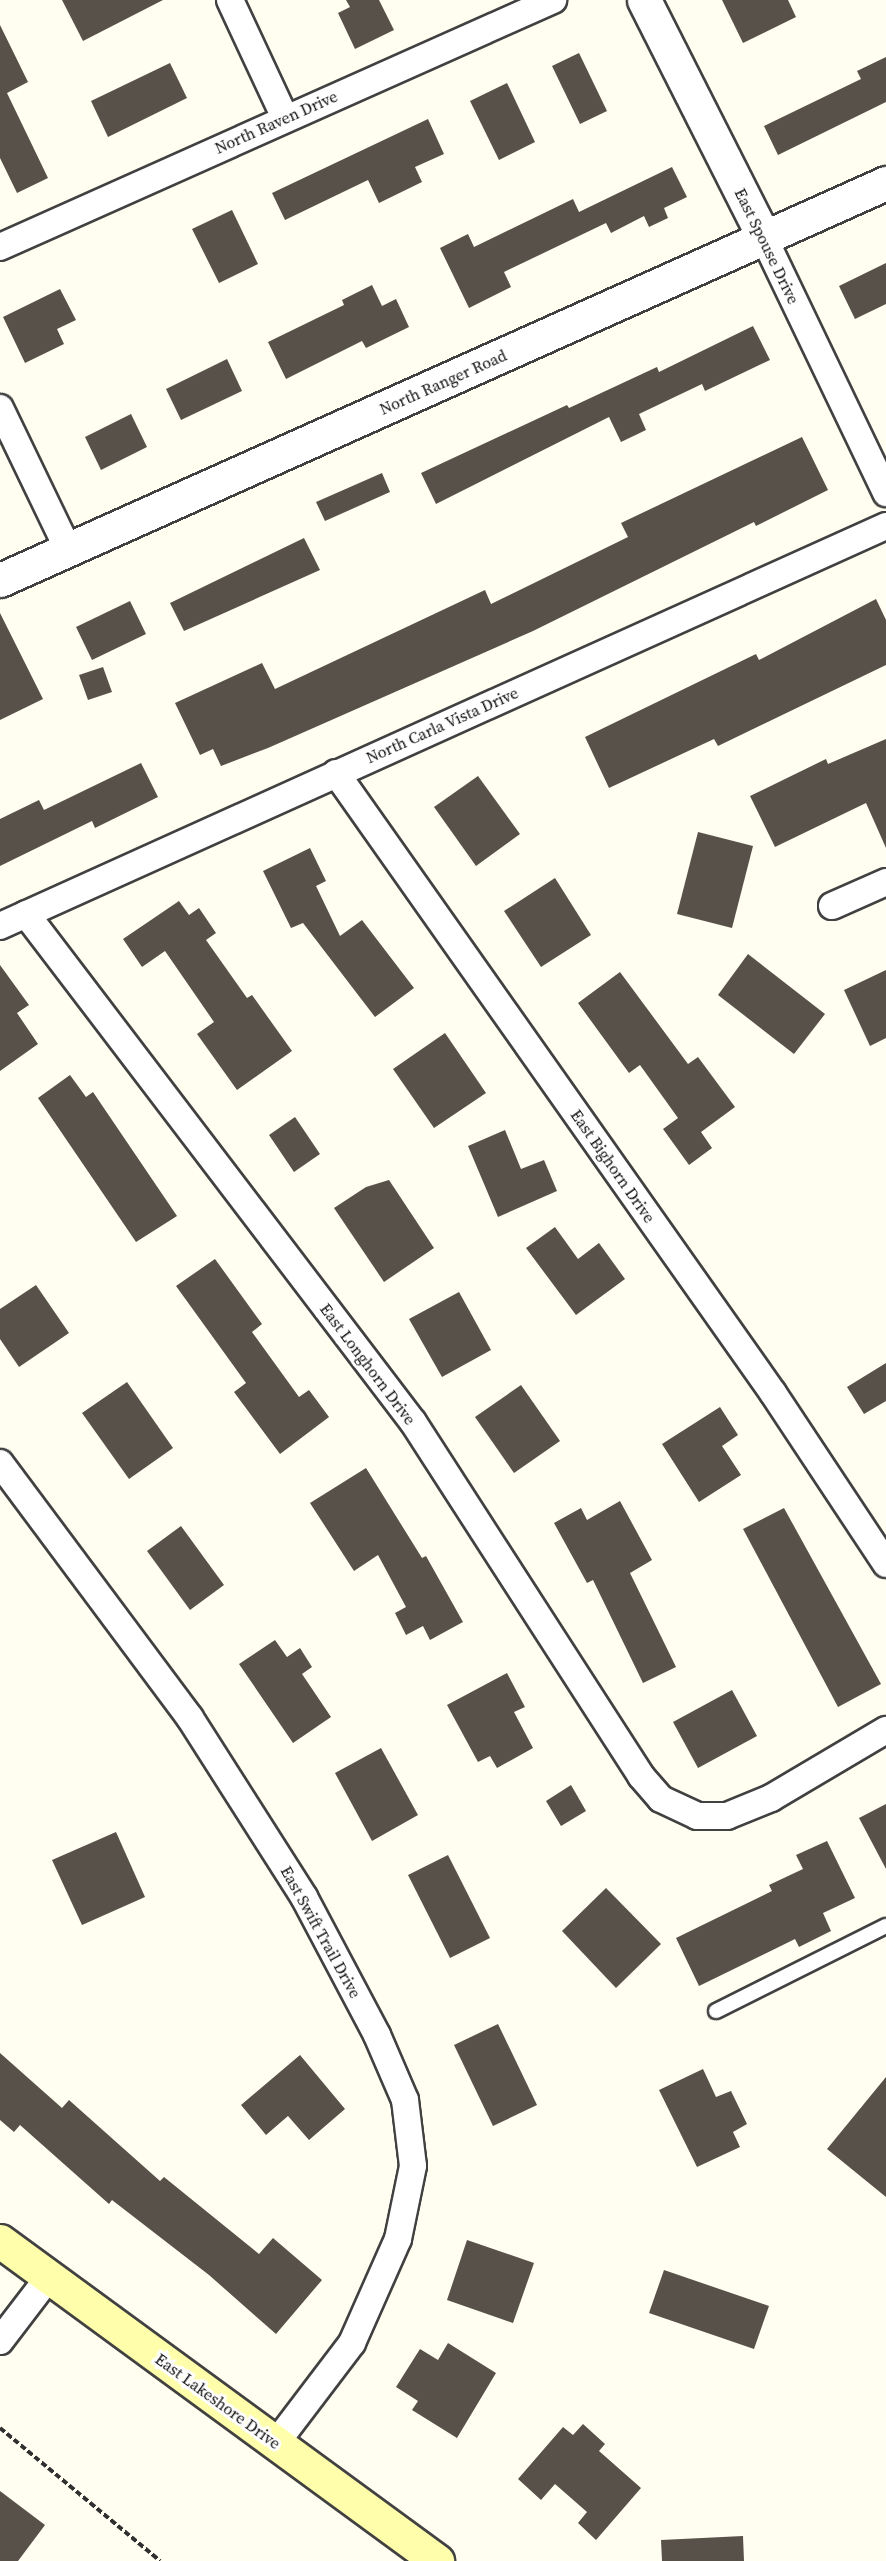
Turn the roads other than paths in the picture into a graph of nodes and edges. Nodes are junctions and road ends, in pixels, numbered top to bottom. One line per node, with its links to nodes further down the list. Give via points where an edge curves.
1 (230, 0): 4 (street)
2 (553, 0): 4 (street, North Raven Drive)
3 (644, 0): 6 (street, East Spouse Drive)
4 (285, 118): 7 (street, North Raven Drive)
5 (886, 183): 6 (street, North Ranger Road)
6 (764, 238): 9 (street, East Spouse Drive); 11 (street, North Ranger Road)
7 (0, 247)
8 (0, 408): 11 (street)
9 (886, 493)
10 (886, 526): 13 (street, North Carla Vista Drive)
11 (68, 549): 12 (street, North Ranger Road)
12 (0, 580)
13 (336, 772): 16 (street, North Carla Vista Drive); 19 (street, East Bighorn Drive, via 773,1393)
14 (886, 882): 15 (street)
15 (832, 906)
16 (26, 914): 17 (street, North Carla Vista Drive); 20 (street, East Longhorn Drive, via 413,1422 641,1776 661,1799 697,1816 728,1816 771,1798)
17 (0, 926)
18 (0, 1463): 26 (street, East Swift Trail Drive, via 190,1718 297,1887 377,2035 405,2100 413,2166 398,2239 352,2343)
19 (886, 1564)
20 (886, 1730)
21 (886, 1926): 22 (lane)
22 (716, 2011)
23 (0, 2241): 24 (main road, East Lakeshore Drive)
24 (49, 2277): 25 (street); 26 (main road, East Lakeshore Drive)
25 (0, 2341)
26 (276, 2443): 27 (main road, East Lakeshore Drive)
27 (437, 2561)

